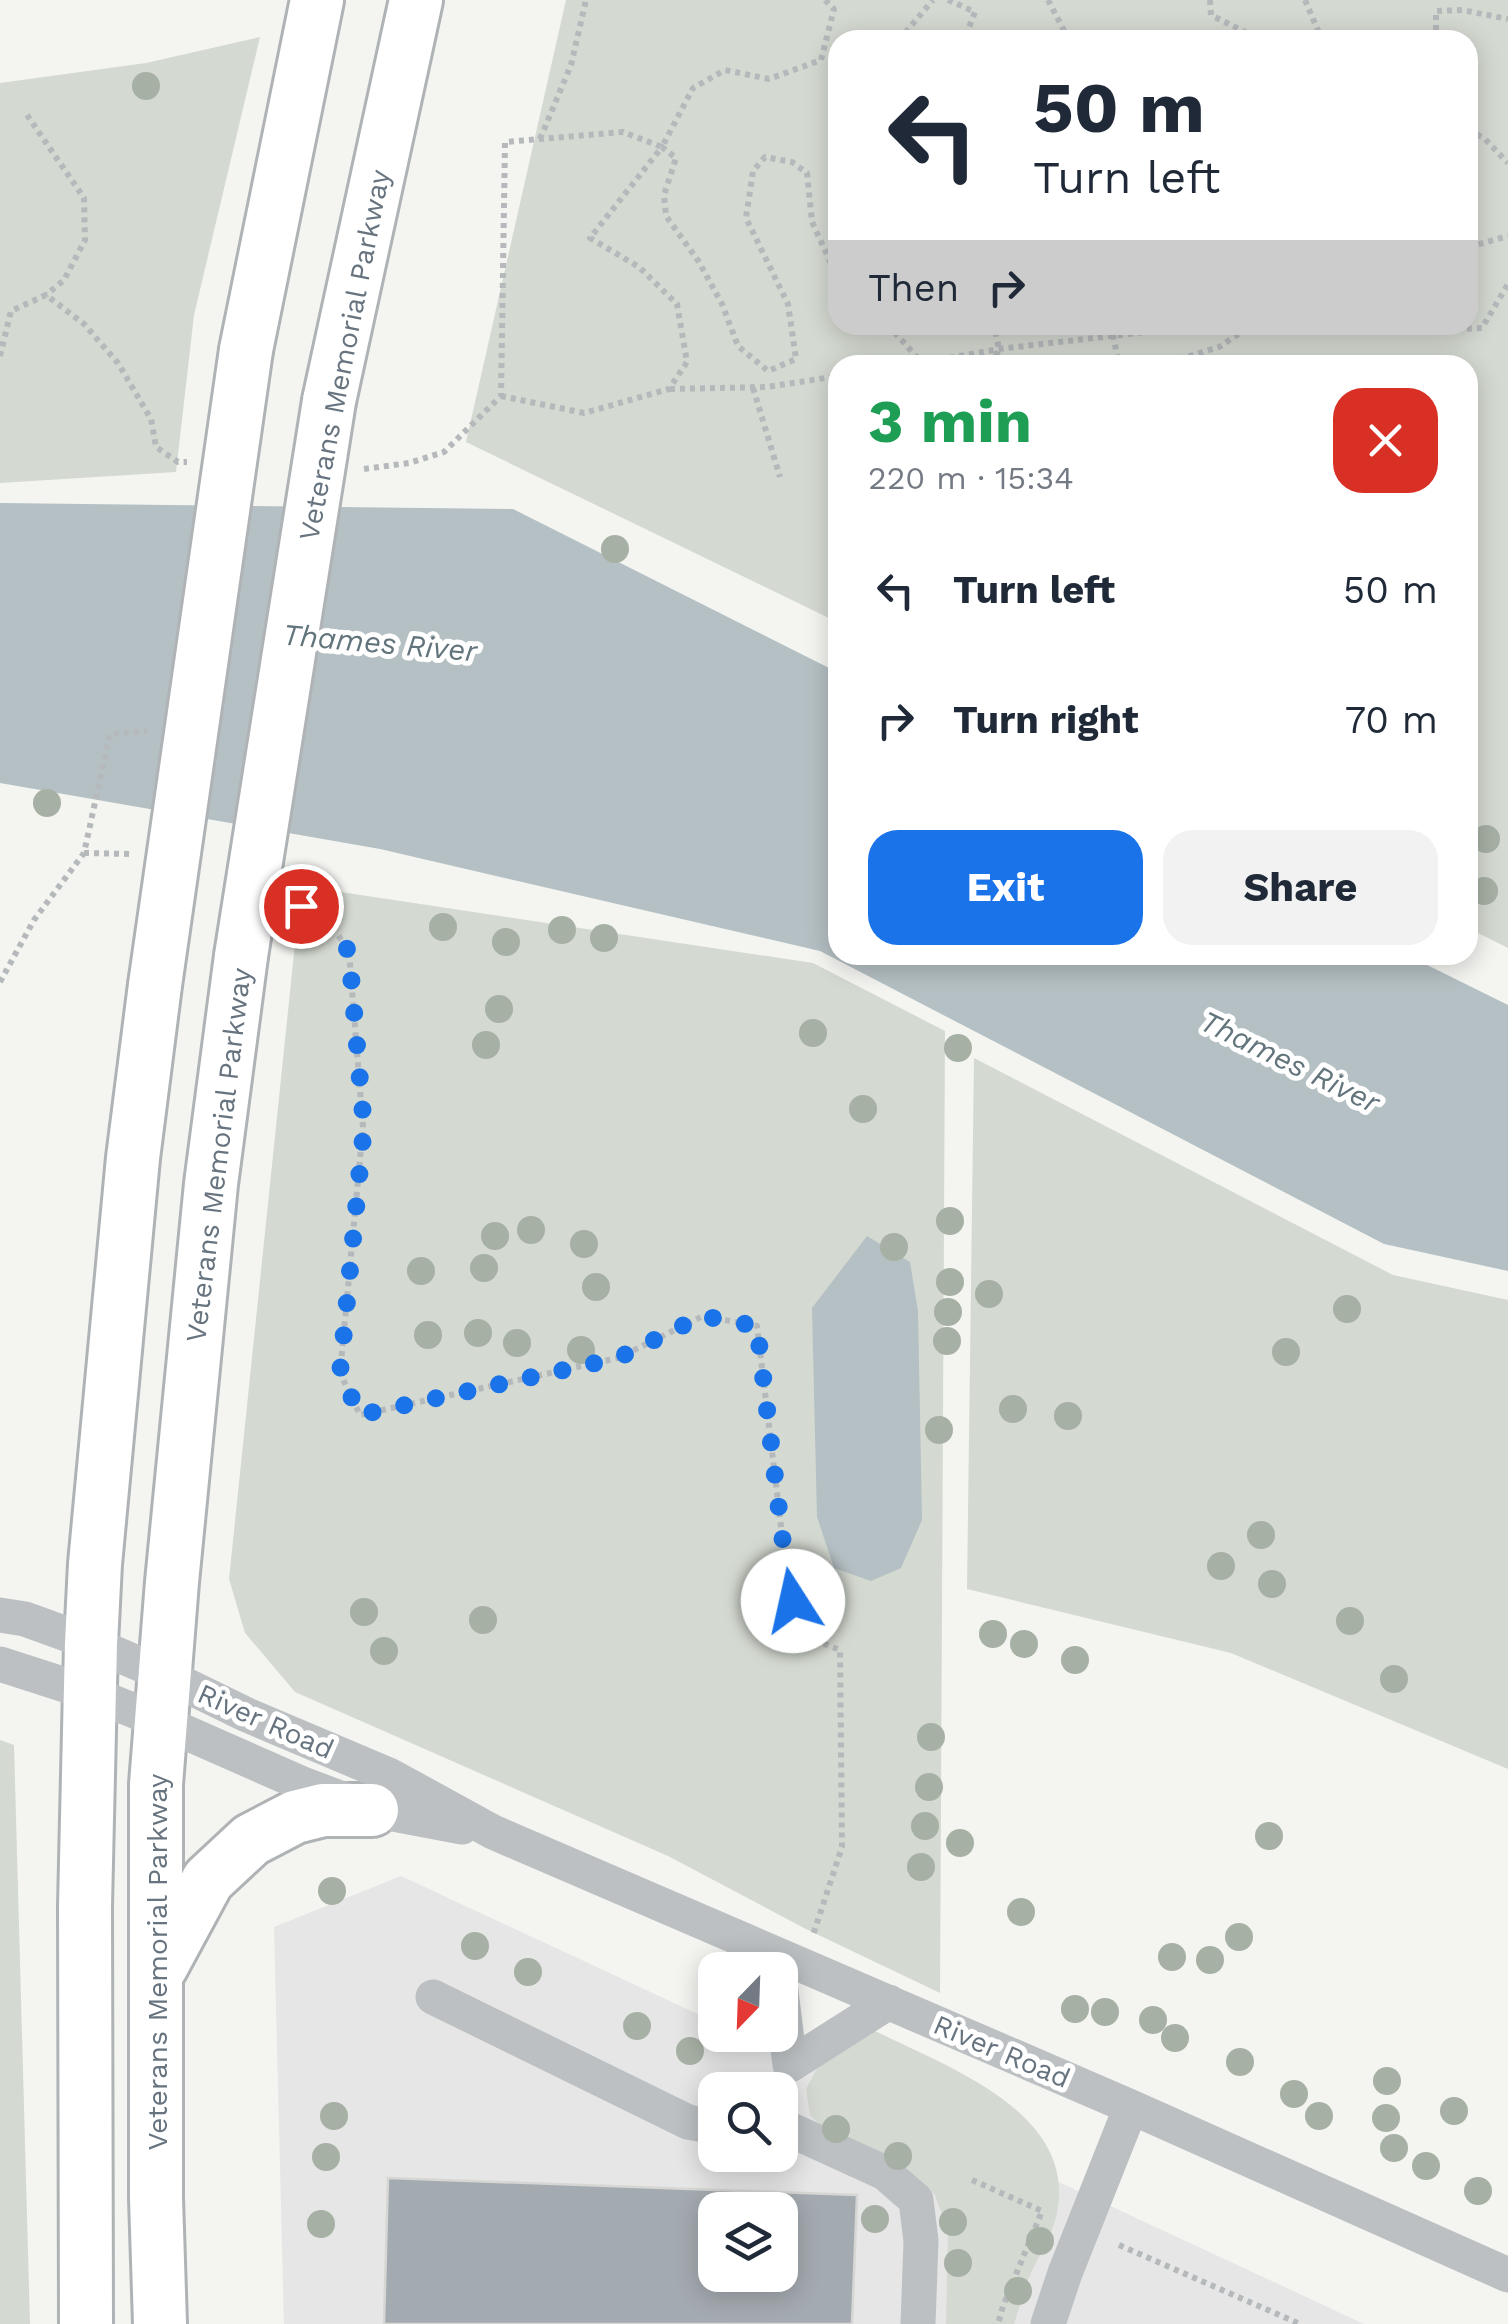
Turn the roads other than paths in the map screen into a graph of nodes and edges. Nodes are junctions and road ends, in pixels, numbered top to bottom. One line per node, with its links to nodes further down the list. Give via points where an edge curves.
1 (317, 0): 5 (highway, bridge, via 246,350 156,986 133,1158)
2 (416, 0): 6 (highway, Veterans Memorial Parkway, bridge, via 330,401 240,956 211,1184)
3 (0, 1614): 5 (street, via 25,1619)
4 (0, 1664): 5 (street)
5 (91, 1668): 6 (street, River Road); 6 (street); 19 (highway)
6 (163, 1698): 7 (street, River Road, via 305,1785); 8 (street, River Road, via 247,1715 389,1775); 11 (highway, Veterans Memorial Parkway)
7 (372, 1810): 8 (street, River Road); 11 (highway, via 295,1816 251,1840 208,1880)
8 (493, 1832): 9 (street, River Road)
9 (752, 1952)
10 (798, 1972): 13 (street, River Road)
11 (155, 1978): 20 (highway, Veterans Memorial Parkway)
12 (434, 1997): 16 (street)
13 (890, 2002): 14 (street); 15 (street, River Road)
14 (792, 2072)
15 (1132, 2107): 18 (street, River Road); 22 (street)
16 (698, 2124)
17 (798, 2133): 21 (street, via 885,2174 916,2200)
18 (1508, 2275)
19 (86, 2324)
20 (160, 2324)
21 (918, 2324)
22 (1048, 2324)

